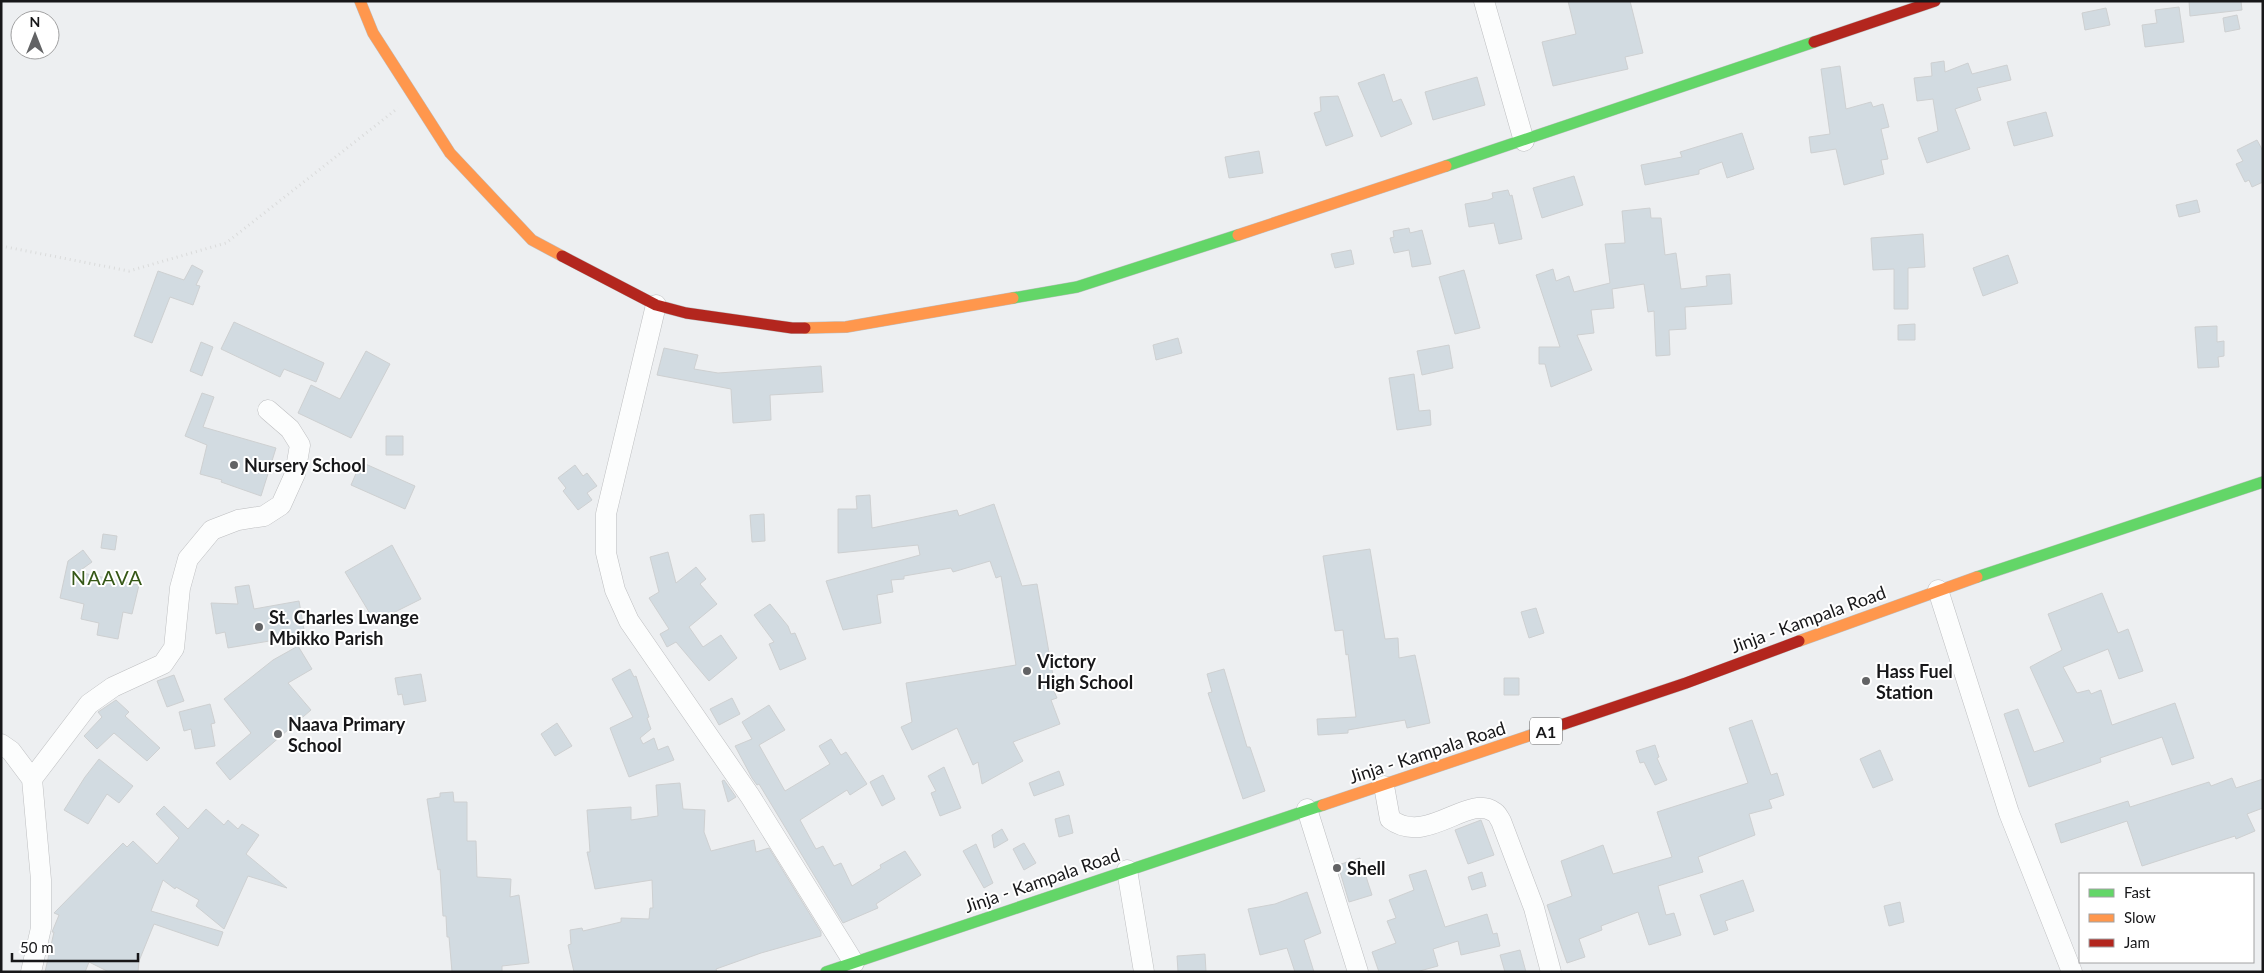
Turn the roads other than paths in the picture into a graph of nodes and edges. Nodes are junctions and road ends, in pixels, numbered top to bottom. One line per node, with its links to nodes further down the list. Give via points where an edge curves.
1 (360, 1): 5 (main road, via 373,33 450,153 532,240)
2 (1484, 1): 4 (street)
3 (1935, 1): 4 (main road)
4 (1524, 141): 5 (main road, via 1192,251 1077,287 1030,297 846,327 792,328)
5 (656, 306): 14 (street, via 606,514 606,553 615,590 629,621 750,796)
6 (268, 410): 10 (street, via 290,429 300,445 295,474 281,505 264,516 238,520 212,530 188,559 180,588 174,648 164,664 113,687 89,704)
7 (2263, 482): 8 (main road, Jinja - Kampala Road / A1)
8 (1938, 590): 11 (main road, Jinja - Kampala Road / A1, via 1686,683); 20 (street, via 2009,813)
9 (1, 744): 10 (street)
10 (32, 779): 15 (street, via 41,880 41,928)
11 (1384, 786): 12 (main road, Jinja - Kampala Road / A1); 19 (street, via 1390,819 1409,828 1421,828 1471,810 1483,808 1494,812 1501,821 1534,908)
12 (1307, 809): 13 (main road, Jinja - Kampala Road / A1); 18 (street)
13 (1127, 870): 14 (main road, Jinja - Kampala Road / A1); 17 (street)
14 (854, 963): 16 (main road, Jinja - Kampala Road / A1)
15 (31, 972)
16 (826, 972)
17 (1144, 972)
18 (1358, 972)
19 (1551, 972)
20 (2072, 972)

